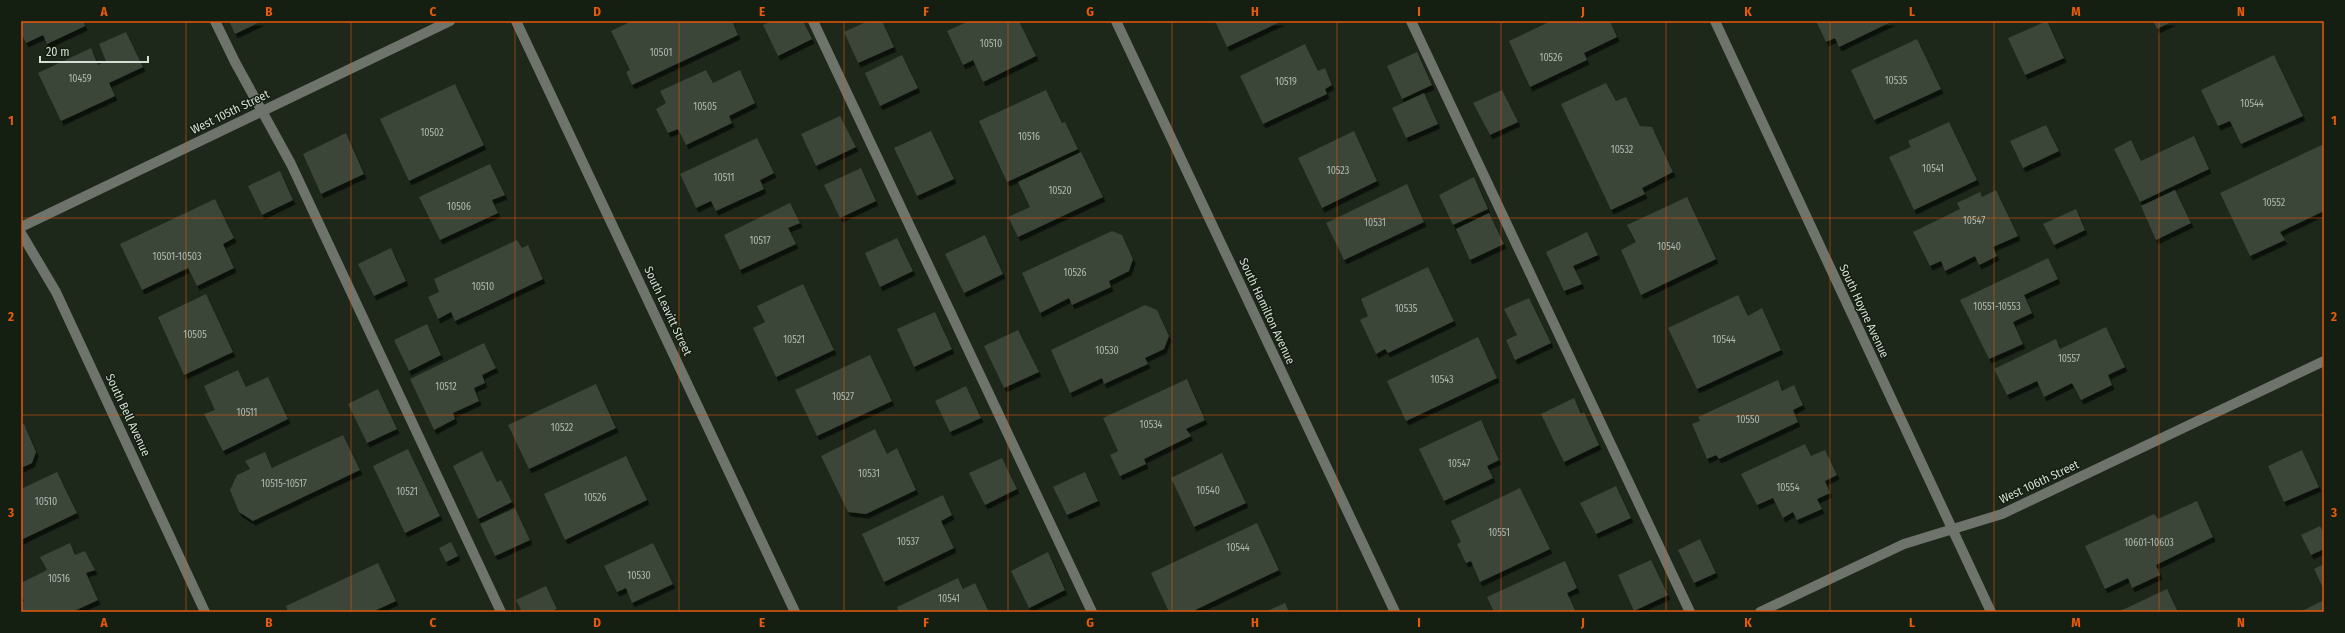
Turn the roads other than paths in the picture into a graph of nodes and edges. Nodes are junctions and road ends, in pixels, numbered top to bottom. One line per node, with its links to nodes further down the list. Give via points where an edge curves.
1 (215, 21): 8 (street)
2 (450, 21): 8 (street, West 105th Street)
3 (516, 21): 15 (street, South Leavitt Street)
4 (813, 21): 16 (street)
5 (1116, 21): 17 (street, South Hamilton Avenue)
6 (1411, 21): 18 (street)
7 (1715, 21): 12 (street, South Hoyne Avenue)
8 (262, 112): 9 (street, West 105th Street); 14 (street, via 291,164)
9 (21, 227)
10 (21, 233): 13 (street, South Bell Avenue, via 56,292)
11 (2324, 361): 12 (street, West 106th Street, via 2002,514)
12 (1952, 530): 19 (street, West 106th Street, via 1904,544); 20 (street, South Hoyne Avenue)
13 (205, 612)
14 (501, 612)
15 (795, 612)
16 (1092, 612)
17 (1395, 612)
18 (1690, 612)
19 (1760, 612)
20 (1991, 612)

